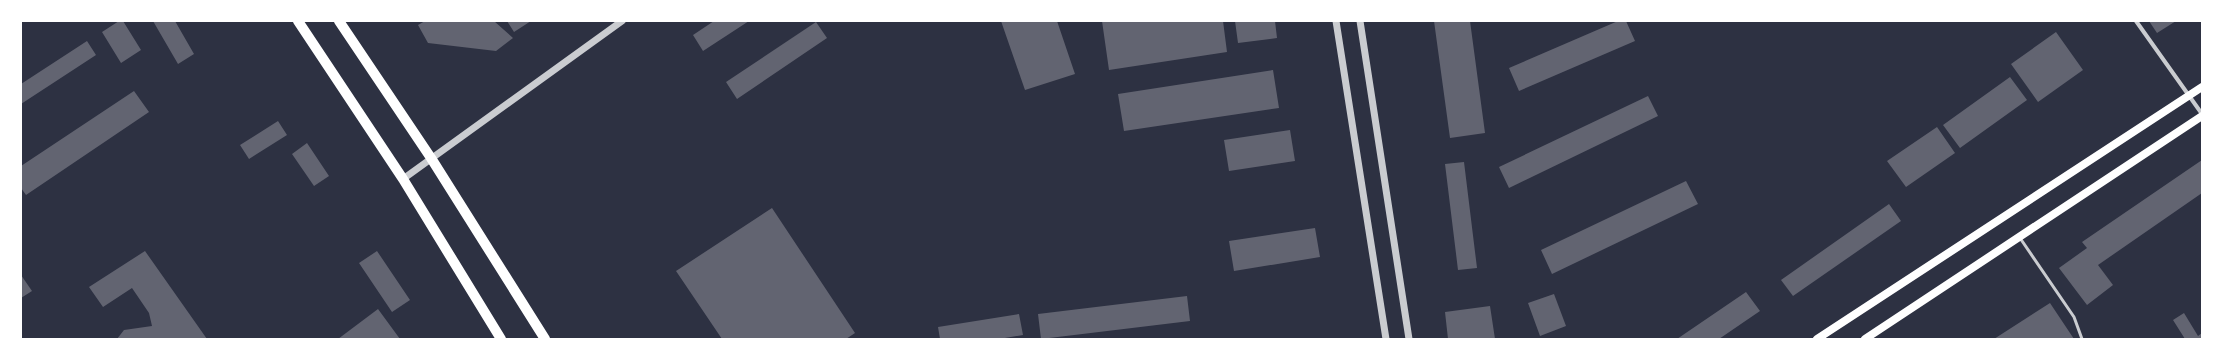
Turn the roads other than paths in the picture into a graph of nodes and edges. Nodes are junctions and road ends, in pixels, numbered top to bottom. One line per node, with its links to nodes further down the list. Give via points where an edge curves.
1 (298, 21): 11 (main road)
2 (340, 21): 10 (main road)
3 (622, 21): 10 (street)
4 (1336, 21): 15 (street)
5 (1360, 21): 16 (street)
6 (2136, 21): 8 (street)
7 (2202, 87): 8 (main road)
8 (2189, 97): 9 (street); 17 (main road)
9 (2202, 115): 12 (main road)
10 (431, 158): 11 (street); 14 (main road)
11 (403, 179): 13 (main road)
12 (2019, 237): 18 (main road); 19 (lane, via 2074,317)
13 (501, 339)
14 (545, 339)
15 (1386, 339)
16 (1409, 339)
17 (1817, 339)
18 (1865, 339)
19 (2082, 339)

